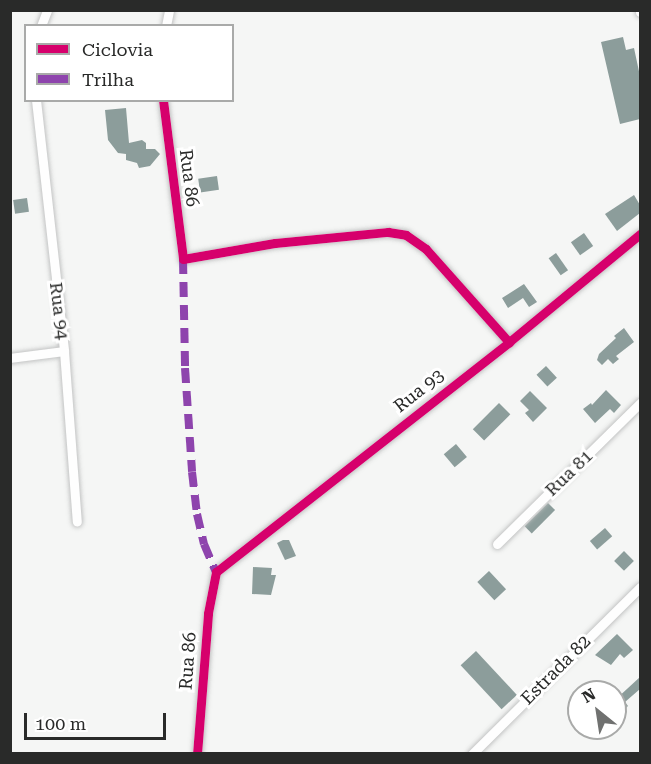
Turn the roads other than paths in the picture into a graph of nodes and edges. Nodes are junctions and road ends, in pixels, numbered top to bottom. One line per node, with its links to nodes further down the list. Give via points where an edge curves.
1 (36, 102): 5 (street, Rua 94)
2 (163, 102): 4 (street, Rua 86, via 183,259 275,243 388,232 406,235 426,249)
3 (640, 234): 4 (street, Rua 93)
4 (509, 342): 10 (street, Rua 93)
5 (64, 351): 6 (street); 8 (street, Rua 94)
6 (10, 358)
7 (640, 403): 9 (street, Rua 81)
8 (77, 522)
9 (497, 544)
10 (216, 572): 12 (street, Rua 86, via 208,613)
11 (640, 587): 13 (street, Estrada 82)
12 (197, 753)
13 (472, 753)

